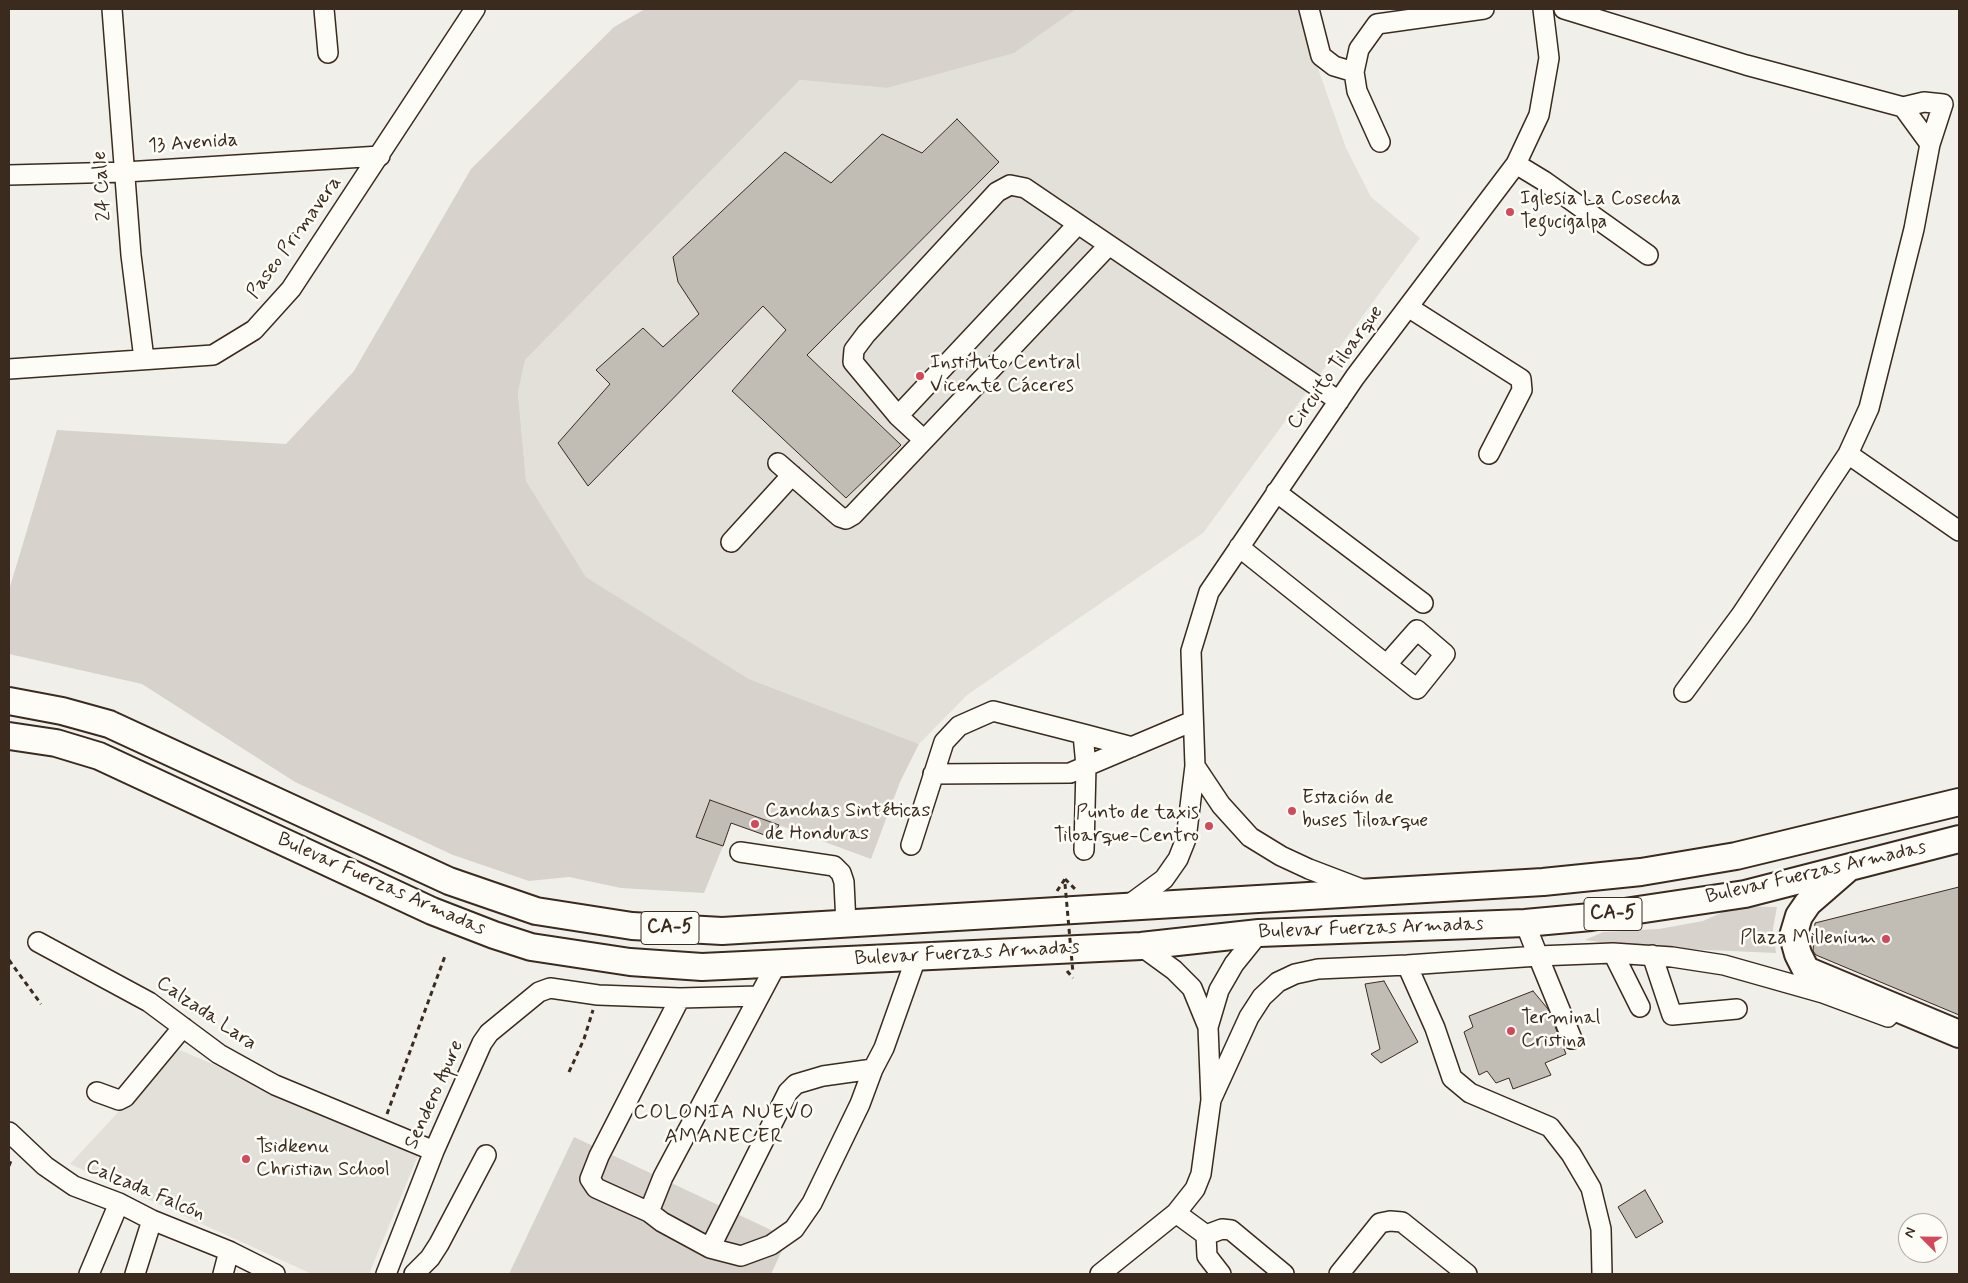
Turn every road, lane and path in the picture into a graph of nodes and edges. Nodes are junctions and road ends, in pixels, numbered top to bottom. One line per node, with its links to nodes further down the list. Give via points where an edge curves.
1 (112, 9): 16 (street, 24 Calle)
2 (324, 9): 8 (street)
3 (1309, 9): 9 (street, via 1321,56 1334,66)
4 (1484, 9): 9 (street, via 1377,24 1359,49)
5 (1542, 9): 15 (street, Circuito Tiloarque, via 1549,58 1539,115)
6 (1564, 9): 10 (street, via 1746,65)
7 (473, 10): 14 (street, Paseo Primavera)
8 (328, 53)
9 (1354, 72): 12 (street, via 1357,91)
10 (1903, 107): 11 (street, via 1924,102); 13 (street)
11 (1951, 107): 13 (street)
12 (1380, 142)
13 (1930, 144): 28 (street, via 1914,229 1868,408)
14 (380, 156): 16 (street, 13 Avenida); 22 (street, Paseo Primavera, via 291,289 254,330 214,355)
15 (1516, 164): 20 (street, via 1544,180); 21 (street, Circuito Tiloarque)
16 (125, 172): 17 (street, 13 Avenida); 22 (street, 24 Calle)
17 (9, 175)
18 (1078, 224): 19 (street); 25 (street); 25 (street, via 1025,188 1010,185 997,192 854,350 853,362)
19 (1109, 245): 24 (street); 26 (street)
20 (1648, 255)
21 (1408, 307): 24 (street, Circuito Tiloarque); 27 (street, via 1521,378 1522,390)
22 (144, 359): 23 (street, Paseo Primavera)
23 (9, 369)
24 (1339, 401): 29 (street, Circuito Tiloarque)
25 (898, 416): 26 (street)
26 (924, 440): 31 (street, via 846,519 785,469)
27 (1490, 454)
28 (1848, 454): 30 (street); 35 (street, via 1741,615)
29 (1276, 492): 32 (street, Circuito Tiloarque); 33 (street)
30 (1959, 531)
31 (731, 542)
32 (1239, 547): 34 (street); 37 (street, Circuito Tiloarque, via 1208,592 1191,651)
33 (1423, 603)
34 (1386, 664)
35 (1684, 692)
36 (9, 702): 54 (highway, Bulevar Fuerzas Armadas / CA-5, via 62,711 109,724 449,881 536,911 632,926 722,931)
37 (1193, 721): 40 (street); 42 (street, Circuito Tiloarque)
38 (1082, 734): 40 (street); 41 (street); 43 (street, via 993,711 959,726 944,742)
39 (9, 736): 64 (highway, Bulevar Fuerzas Armadas / CA-5, via 56,743 99,756 432,911 531,947 630,962 702,967)
40 (1132, 747): 41 (street)
41 (1086, 766): 43 (street, via 1070,773); 47 (street)
42 (1195, 766): 51 (street, via 1220,805 1250,837 1280,856); 52 (street, Circuito Tiloarque, via 1186,839 1178,859 1164,879)
43 (933, 774): 46 (street)
44 (1959, 802): 51 (highway, Bulevar Fuerzas Armadas / CA-5, via 1736,856 1641,872)
45 (1959, 839): 49 (highway, Bulevar Fuerzas Armadas / CA-5)
46 (911, 845)
47 (1084, 850)
48 (740, 852): 54 (street, via 834,866 844,882)
49 (1849, 867): 53 (highway, Bulevar Fuerzas Armadas / CA-5, via 1745,894 1591,917); 75 (highway, via 1808,903 1799,916 1794,936 1806,970)
50 (1065, 879): 66 (path, bridge)
51 (1374, 894): 52 (highway, Bulevar Fuerzas Armadas / CA-5)
52 (1126, 907): 54 (highway, Bulevar Fuerzas Armadas / CA-5)
53 (1525, 923): 55 (highway, Bulevar Fuerzas Armadas / CA-5); 61 (street)
54 (846, 924)
55 (1260, 933): 57 (highway, Bulevar Fuerzas Armadas / CA-5); 74 (street, via 1234,964 1219,990)
56 (38, 942): 73 (street, Calzada Lara, via 149,1002)
57 (1141, 946): 62 (highway, Bulevar Fuerzas Armadas / CA-5); 74 (street, via 1192,988)
58 (1613, 953): 59 (street); 61 (street); 71 (street)
59 (1652, 955): 72 (street, via 1672,1015); 77 (street, via 1724,964 1758,973 1823,993)
60 (445, 956): 82 (path)
61 (1538, 956): 65 (street); 76 (street)
62 (916, 958): 64 (highway, Bulevar Fuerzas Armadas / CA-5); 78 (street, via 884,1048)
63 (9, 960): 70 (path)
64 (777, 963): 68 (street)
65 (1407, 965): 81 (street, via 1318,969 1278,982 1262,997 1249,1018); 104 (street, via 1435,1028 1452,1078 1470,1093 1550,1126 1571,1154 1590,1188 1601,1229)
66 (1073, 978)
67 (598, 995): 69 (street, Sendero Apure); 79 (path); 84 (street, Sendero Apure, via 550,988 540,992 489,1033)
68 (759, 996): 69 (street, Sendero Apure); 87 (street, via 664,1177)
69 (680, 998): 87 (street, via 590,1179 596,1188)
70 (41, 1004)
71 (1640, 1008)
72 (1737, 1009)
73 (182, 1027): 80 (street, via 125,1098 118,1100); 82 (street, Calzada Lara, via 219,1054 275,1085)
74 (1208, 1027): 81 (street)
75 (1959, 1034)
76 (1572, 1039)
77 (1959, 1044)
78 (873, 1069): 91 (street, via 823,1076 796,1084 788,1092); 91 (street, via 860,1104 812,1203 794,1230 771,1245 741,1256)
79 (569, 1072)
80 (97, 1092)
81 (1211, 1100): 88 (street, via 1201,1174 1195,1189)
82 (382, 1128): 84 (street, Calzada Lara)
83 (9, 1132): 86 (street, Calzada Falcón, via 46,1166 74,1186)
84 (434, 1151): 97 (street, Sendero Apure)
85 (486, 1156): 98 (street, via 439,1244)
86 (119, 1203): 89 (street, Calzada Falcón); 93 (street)
87 (649, 1212): 91 (street)
88 (1176, 1213): 90 (street); 99 (street)
89 (152, 1220): 92 (street, Calzada Falcón); 94 (street)
90 (1206, 1235): 100 (street, via 1207,1256); 101 (street, via 1222,1229 1231,1230)
91 (710, 1248)
92 (229, 1251): 95 (street); 96 (street, Calzada Falcón)
93 (89, 1274)
94 (135, 1274)
95 (223, 1274)
96 (275, 1274)
97 (386, 1274)
98 (414, 1274)
99 (1100, 1274)
100 (1221, 1274)
101 (1284, 1274)
102 (1339, 1274): 103 (street, via 1380,1223 1390,1221 1402,1222)
103 (1467, 1274)
104 (1602, 1274)

